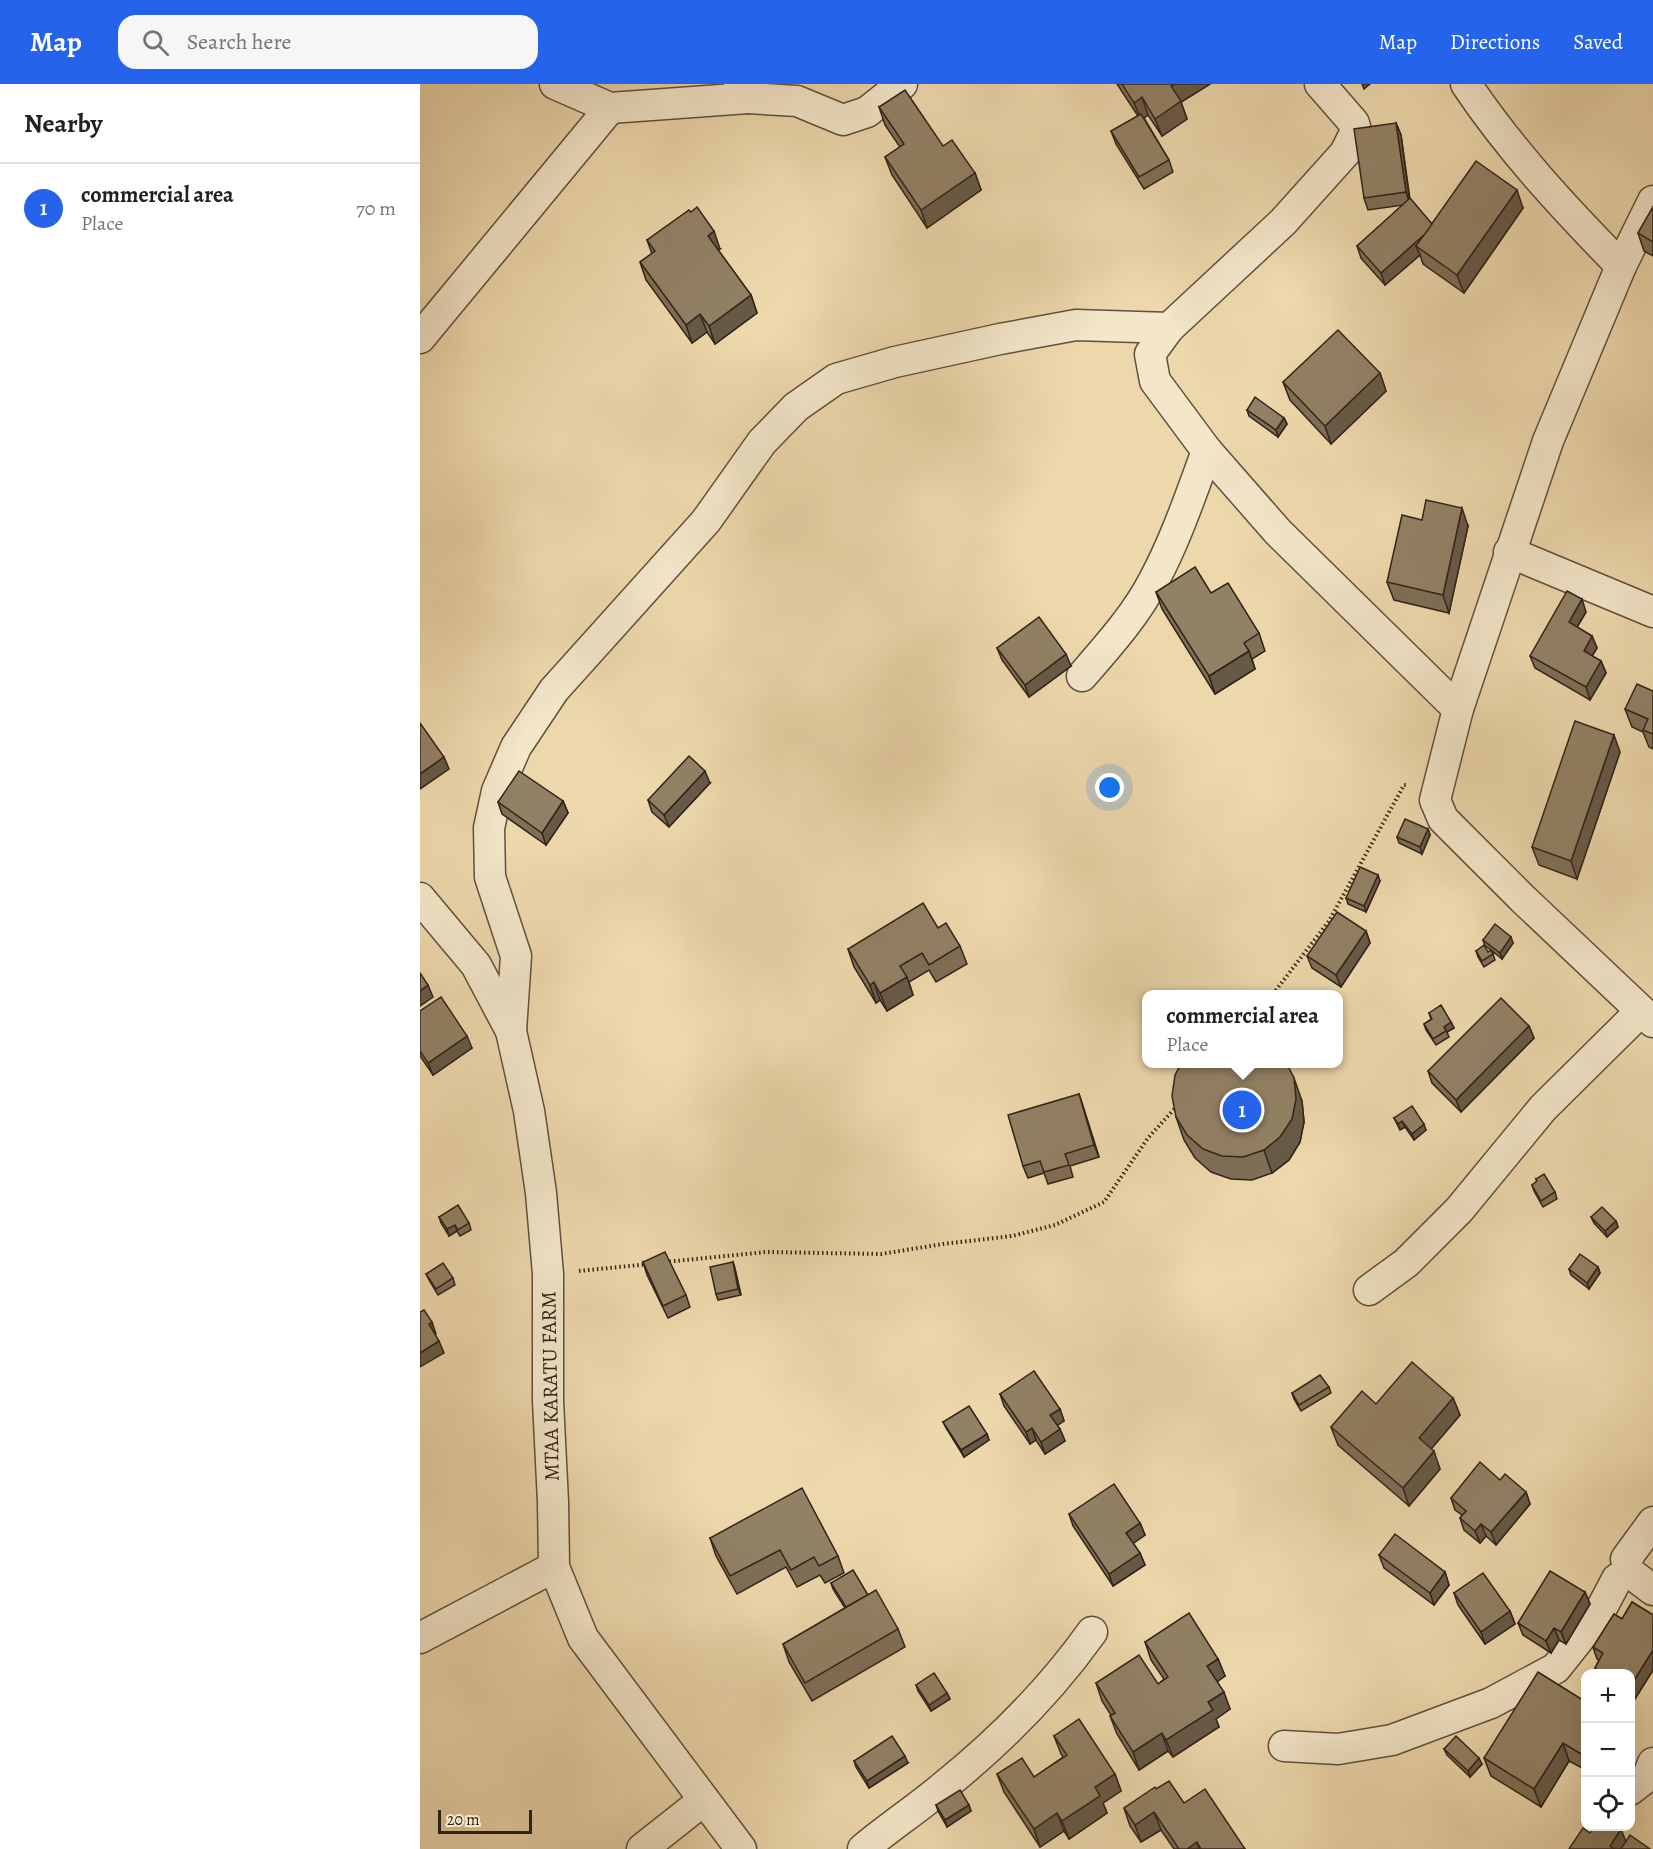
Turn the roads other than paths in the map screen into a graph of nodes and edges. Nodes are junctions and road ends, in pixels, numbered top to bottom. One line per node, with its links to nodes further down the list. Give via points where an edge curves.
1 (902, 84): 5 (street, via 867,112 843,120 797,100)
2 (1320, 84): 9 (street, via 1354,123 1356,131 1345,153 1283,222)
3 (1466, 84): 8 (street, via 1552,195)
4 (560, 85): 6 (street)
5 (743, 91): 6 (street)
6 (610, 108): 10 (street)
7 (1653, 201): 8 (street)
8 (1621, 266): 12 (street, via 1548,441)
9 (1169, 328): 11 (street, via 1150,354 1155,381); 18 (street, via 1076,325 895,362 836,380 796,407 762,442 706,521 554,690 516,747 497,791 489,828 490,877 516,957)
10 (420, 338)
11 (1208, 451): 14 (street, via 1154,580 1128,621); 15 (street, via 1278,532)
12 (1509, 552): 13 (street); 15 (street)
13 (1653, 612)
14 (1082, 676)
15 (1458, 709): 17 (street, via 1435,800 1443,819)
16 (420, 898): 18 (street, MTAA KARATU FARM, via 476,965)
17 (1647, 1016): 19 (street, via 1544,1108 1459,1210 1406,1263)
18 (512, 1031): 21 (street, MTAA KARATU FARM, via 529,1111 548,1274)
19 (1369, 1290)
20 (1653, 1522): 22 (street, via 1626,1559)
21 (554, 1567): 25 (street); 29 (street, MTAA KARATU FARM, via 583,1638)
22 (1629, 1572): 23 (street); 26 (street, via 1617,1579 1598,1615 1556,1668 1491,1703 1392,1740 1338,1749)
23 (1653, 1590)
24 (1092, 1632): 32 (street, via 1046,1692 1016,1721 944,1786)
25 (420, 1638)
26 (1284, 1746)
27 (1653, 1763): 28 (street, via 1648,1776)
28 (1635, 1786)
29 (704, 1800): 30 (street); 31 (street, MTAA KARATU FARM)
30 (642, 1849)
31 (741, 1849)
32 (863, 1849)

